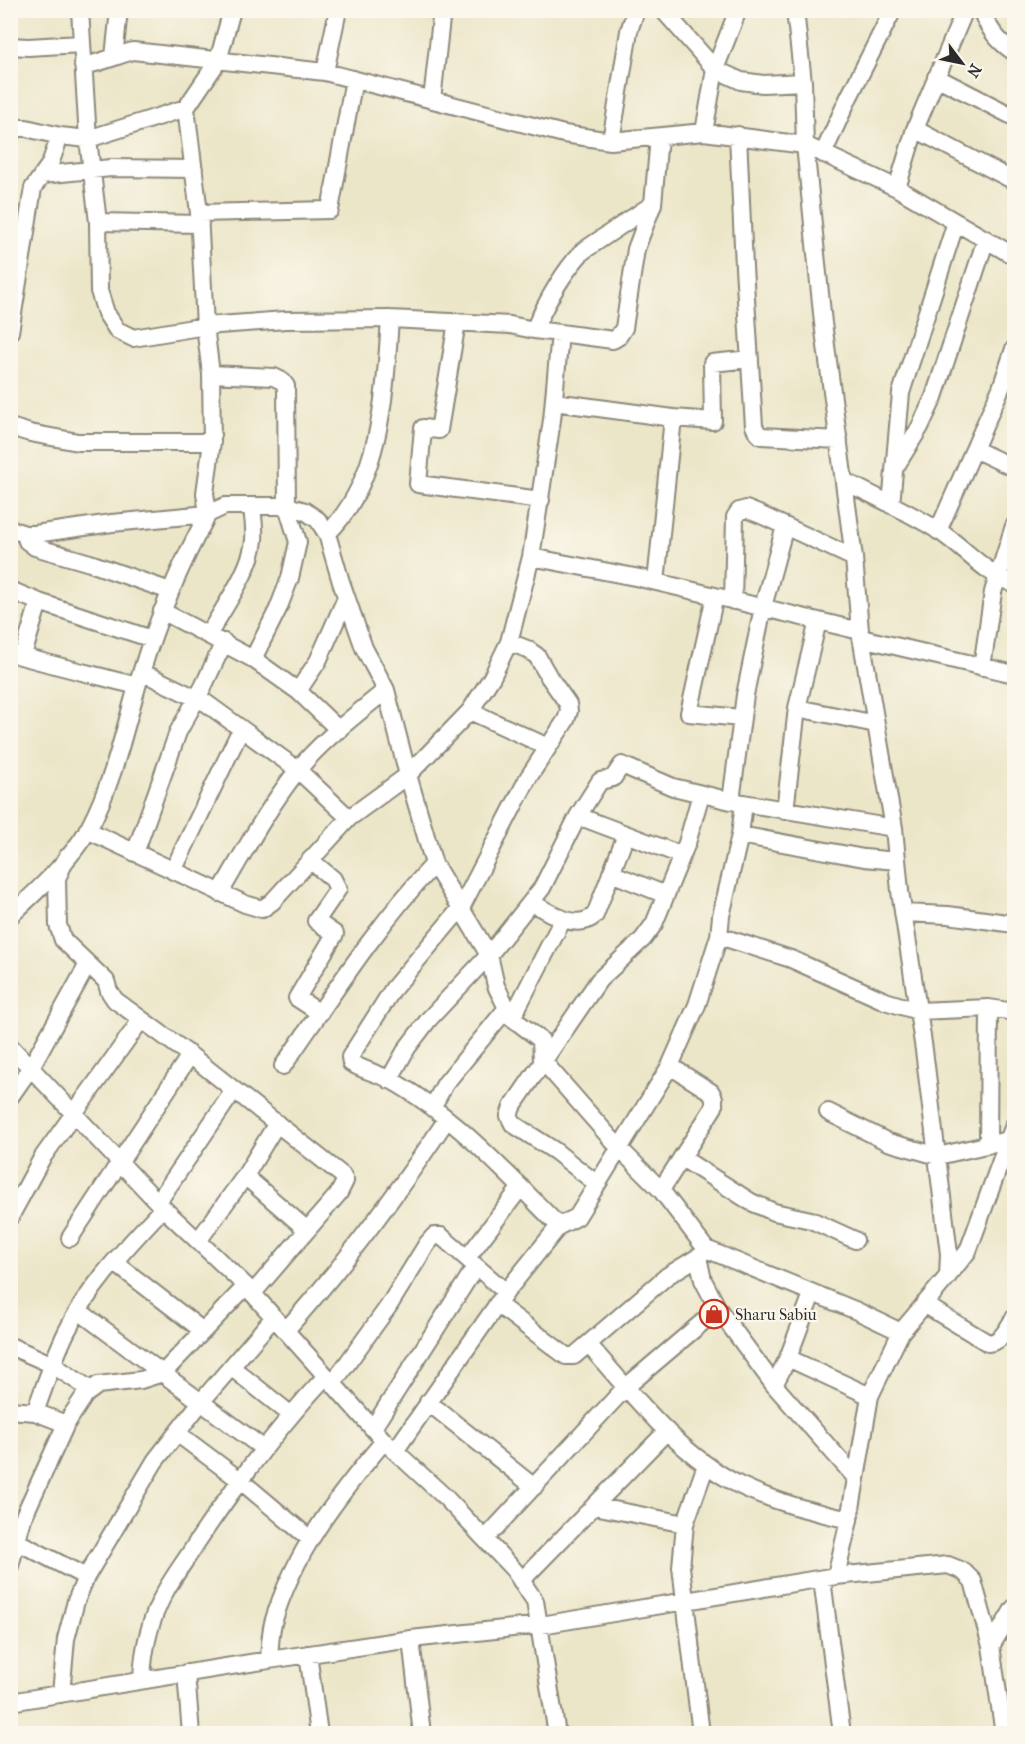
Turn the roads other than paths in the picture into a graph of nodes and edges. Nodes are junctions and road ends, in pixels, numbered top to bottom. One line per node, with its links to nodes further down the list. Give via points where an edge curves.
1 (80, 10): 13 (street)
2 (119, 10): 16 (street)
3 (232, 10): 17 (street)
4 (338, 10): 20 (street)
5 (442, 10): 24 (street)
6 (636, 10): 34 (street)
7 (663, 10): 19 (street)
8 (738, 10): 19 (street)
9 (795, 10): 23 (street)
10 (892, 10): 36 (street)
11 (965, 10): 21 (street)
12 (981, 10): 15 (street, via 993,34)
13 (81, 44): 14 (street); 18 (street)
14 (10, 46)
15 (1014, 52)
16 (114, 57): 17 (street, via 133,51); 18 (street)
17 (218, 62): 20 (street); 25 (street)
18 (83, 66): 33 (street)
19 (715, 69): 23 (street, via 741,81); 29 (street)
20 (325, 72): 22 (street)
21 (936, 77): 26 (street); 28 (street)
22 (354, 80): 24 (street); 43 (street, via 330,210)
23 (803, 82): 35 (street)
24 (432, 100): 34 (street, via 564,134)
25 (186, 108): 33 (street); 37 (street)
26 (1014, 117)
27 (10, 128): 31 (street)
28 (915, 129): 40 (street); 41 (street)
29 (705, 132): 30 (street); 32 (street)
30 (738, 135): 35 (street); 55 (street)
31 (60, 136): 33 (street); 39 (street)
32 (659, 137): 34 (street); 42 (street)
33 (88, 139): 38 (street)
34 (611, 141)
35 (805, 144): 36 (street); 60 (street)
36 (823, 154): 41 (street)
37 (194, 169): 38 (street); 43 (street)
38 (92, 171): 39 (street); 44 (street)
39 (42, 175): 52 (street, via 33,188 29,207)
40 (1014, 181)
41 (897, 188): 45 (street)
42 (653, 204): 51 (street, via 583,251); 53 (street, via 636,249 624,328 618,337 613,340)
43 (199, 218): 44 (street); 50 (street)
44 (99, 222): 50 (street, via 99,291 117,330 133,338)
45 (956, 222): 46 (street); 63 (street, via 901,393)
46 (986, 239): 47 (street); 63 (street, via 934,397)
47 (1014, 256)
48 (390, 319): 49 (street); 50 (street); 75 (street, via 386,388 367,468 339,522)
49 (457, 322): 51 (street); 66 (street, via 439,430 423,428 418,484)
50 (205, 326): 56 (street)
51 (534, 330): 53 (street)
52 (10, 332)
53 (560, 333): 57 (street)
54 (1014, 349): 62 (street)
55 (750, 359): 58 (street, via 712,363 712,421); 60 (street, via 754,426 761,436)
56 (212, 374): 61 (street); 68 (street, via 274,377 286,386)
57 (554, 402): 58 (street); 66 (street)
58 (672, 418): 79 (street)
59 (10, 427): 61 (street, via 78,442)
60 (839, 440): 65 (street)
61 (212, 442): 70 (street, via 205,494)
62 (974, 449): 64 (street); 73 (street)
63 (895, 468): 67 (street)
64 (1014, 468)
65 (844, 482): 67 (street); 77 (street)
66 (541, 500): 76 (street)
67 (891, 505): 73 (street)
68 (287, 506): 69 (street); 75 (street, via 318,520); 95 (street, via 298,542 290,578)
69 (252, 507): 70 (street, via 225,506); 91 (street, via 252,552)
70 (208, 514): 74 (street); 82 (street)
71 (785, 526): 77 (street); 85 (street, via 746,509 739,511 735,518); 87 (street)
72 (1014, 526): 78 (street)
73 (938, 531): 78 (street)
74 (18, 532): 82 (street, via 35,547)
75 (327, 534): 84 (street)
76 (531, 556): 79 (street); 93 (street)
77 (854, 558): 90 (street)
78 (997, 577): 80 (street); 96 (street)
79 (656, 582): 83 (street)
80 (1014, 584)
81 (10, 590): 86 (street)
82 (170, 591): 88 (street)
83 (716, 596): 85 (street); 104 (street, via 689,713)
84 (346, 598): 99 (street, via 318,661); 100 (street, via 364,648)
85 (733, 601): 87 (street)
86 (39, 602): 92 (street); 94 (street)
87 (763, 607): 89 (street); 104 (street)
88 (162, 611): 91 (street); 92 (street)
89 (818, 621): 90 (street); 102 (street)
90 (860, 634): 96 (street); 105 (street)
91 (217, 638): 95 (street); 101 (street)
92 (152, 639): 98 (street)
93 (508, 642): 103 (street); 108 (street, via 537,656 568,704 566,720)
94 (17, 654): 98 (street, via 63,669)
95 (254, 659): 99 (street)
96 (982, 667): 97 (street)
97 (1014, 674)
98 (139, 680): 101 (street, via 152,677); 117 (street, via 115,770)
99 (298, 690): 107 (street)
100 (386, 690): 107 (street); 110 (street)
101 (197, 697): 106 (street); 120 (street, via 178,732)
102 (797, 708): 105 (street); 113 (street)
103 (470, 711): 108 (street); 110 (street)
104 (741, 718): 112 (street)
105 (876, 724): 116 (street)
106 (242, 729): 109 (street); 126 (street)
107 (339, 730): 109 (street)
108 (548, 747): 131 (street)
109 (298, 770): 115 (street); 128 (street, via 268,811)
110 (408, 775): 115 (street); 125 (street)
111 (701, 794): 112 (street); 114 (street, via 673,787 622,765 613,778 600,781); 121 (street)
112 (738, 802): 113 (street); 119 (street)
113 (785, 811): 116 (street)
114 (578, 816): 118 (street); 130 (street)
115 (349, 818): 123 (street)
116 (894, 828): 124 (street)
117 (87, 830): 120 (street); 122 (street)
118 (626, 835): 121 (street); 127 (street)
119 (740, 835): 124 (street); 136 (street)
120 (135, 853): 126 (street)
121 (681, 855): 129 (street)
122 (67, 857): 133 (street); 138 (street, via 57,878 58,925 63,940)
123 (310, 860): 128 (street, via 262,909); 142 (street, via 333,879 338,889 316,921 334,934 297,998)
124 (897, 861): 132 (street)
125 (434, 864): 131 (street); 142 (street, via 372,936)
126 (173, 871): 128 (street)
127 (611, 873): 129 (street); 134 (street, via 595,915 578,923)
128 (220, 893)
129 (666, 895): 147 (street, via 643,939 599,980)
130 (532, 903): 134 (street); 137 (street)
131 (461, 908): 137 (street); 151 (street, via 393,989 350,1056 351,1063)
132 (903, 913): 135 (street); 140 (street)
133 (10, 916)
134 (563, 919): 143 (street)
135 (1014, 924)
136 (719, 936): 140 (street, via 791,959 885,1001); 149 (street, via 697,1005)
137 (489, 955): 143 (street, via 496,986); 151 (street, via 429,1019)
138 (88, 964): 144 (street, via 106,981 116,1000); 150 (street)
139 (989, 1008): 140 (street); 141 (street); 160 (street)
140 (918, 1011): 162 (street)
141 (1014, 1012)
142 (320, 1013): 148 (street)
143 (509, 1013): 147 (street, via 541,1040); 154 (street, via 445,1084)
144 (141, 1020): 146 (street); 156 (street)
145 (10, 1046): 150 (street)
146 (190, 1055): 152 (street); 164 (street)
147 (542, 1060): 161 (street); 166 (street, via 509,1116 513,1124)
148 (283, 1066)
149 (670, 1066): 161 (street); 163 (street, via 711,1092 714,1098 714,1107)
150 (31, 1067): 153 (street); 156 (street)
151 (389, 1080): 154 (street)
152 (234, 1090): 158 (street); 170 (street)
153 (10, 1097)
154 (432, 1108): 157 (street)
155 (828, 1112): 162 (street, via 888,1142)
156 (74, 1113): 164 (street); 169 (street)
157 (447, 1119): 167 (street); 188 (street, via 394,1198 324,1288)
158 (277, 1123): 165 (street); 173 (street, via 345,1181)
159 (1011, 1133): 160 (street); 180 (street, via 968,1251)
160 (988, 1145): 162 (street)
161 (620, 1149): 166 (street); 168 (street)
162 (938, 1156): 180 (street)
163 (682, 1158): 168 (street); 175 (street, via 752,1202 774,1212 811,1220)
164 (120, 1164): 170 (street); 174 (street)
165 (245, 1176): 173 (street); 176 (street)
166 (597, 1184): 172 (street, via 577,1217)
167 (521, 1187): 172 (street); 179 (street)
168 (661, 1190): 177 (street)
169 (14, 1199): 171 (street)
170 (160, 1205): 176 (street); 178 (street)
171 (10, 1217)
172 (559, 1226): 183 (street)
173 (307, 1230): 181 (street)
174 (70, 1238)
175 (855, 1240)
176 (198, 1241): 181 (street)
177 (702, 1253): 182 (street); 185 (street, via 703,1280); 191 (street, via 666,1276)
178 (114, 1262): 186 (street); 189 (street)
179 (471, 1262): 183 (street); 197 (street, via 441,1236 434,1236 388,1307); 210 (street)
180 (948, 1276): 184 (street)
181 (249, 1289): 188 (street); 189 (street)
182 (812, 1294): 190 (street); 193 (street)
183 (501, 1298): 191 (street, via 566,1356 574,1356); 203 (street)
184 (924, 1304): 187 (street, via 988,1343 1002,1337); 190 (street)
185 (718, 1309): 198 (street); 199 (street)
186 (79, 1311): 194 (street); 196 (street)
187 (1014, 1318)
188 (280, 1324): 195 (street); 197 (street)
189 (203, 1331): 196 (street)
190 (901, 1332): 201 (street)
191 (588, 1344): 199 (street)
192 (10, 1346): 194 (street)
193 (788, 1358): 198 (street); 201 (street)
194 (53, 1365): 200 (street); 205 (street)
195 (231, 1367): 202 (street); 206 (street)
196 (163, 1373): 200 (street, via 98,1385); 202 (street)
197 (330, 1379): 206 (street); 210 (street)
198 (774, 1385): 213 (street)
199 (626, 1387): 208 (street); 215 (street)
200 (91, 1390): 207 (street)
201 (870, 1396): 213 (street)
202 (201, 1402): 209 (street); 211 (street)
203 (428, 1402): 210 (street); 215 (street)
204 (10, 1410): 205 (street)
205 (35, 1412): 207 (street)
206 (290, 1414): 211 (street)
207 (66, 1424): 221 (street)
208 (667, 1431): 212 (street); 216 (street)
209 (177, 1433): 214 (street); 223 (street, via 155,1461)
210 (384, 1440): 219 (street); 220 (street)
211 (264, 1449): 214 (street)
212 (706, 1466): 217 (street, via 789,1505); 218 (street)
213 (856, 1478): 217 (street)
214 (240, 1481): 219 (street); 234 (street, via 164,1593 143,1654)
215 (534, 1487): 220 (street)
216 (594, 1506): 218 (street); 225 (street)
217 (849, 1520): 224 (street)
218 (685, 1524): 226 (street, via 681,1567)
219 (310, 1539): 232 (street, via 285,1587 272,1625)
220 (484, 1539): 225 (street)
221 (16, 1541): 222 (street); 223 (street)
222 (10, 1566)
223 (86, 1577): 235 (street, via 66,1640)
224 (829, 1577): 226 (street); 230 (street, via 948,1565 963,1570 973,1581); 244 (street)
225 (521, 1581): 228 (street, via 535,1601)
226 (684, 1601): 228 (street); 243 (street)
227 (1014, 1608): 230 (street)
228 (540, 1625): 229 (street); 242 (street)
229 (411, 1639): 231 (street); 241 (street)
230 (991, 1646): 238 (street)
231 (308, 1654): 232 (street); 240 (street)
232 (268, 1660): 233 (street)
233 (186, 1673): 234 (street); 239 (street)
234 (142, 1680): 235 (street)
235 (61, 1694): 236 (street)
236 (10, 1702)
237 (1014, 1705): 238 (street)
238 (1004, 1728)
239 (191, 1734)
240 (319, 1734)
241 (422, 1734)
242 (557, 1734)
243 (700, 1734)
244 (842, 1734)

